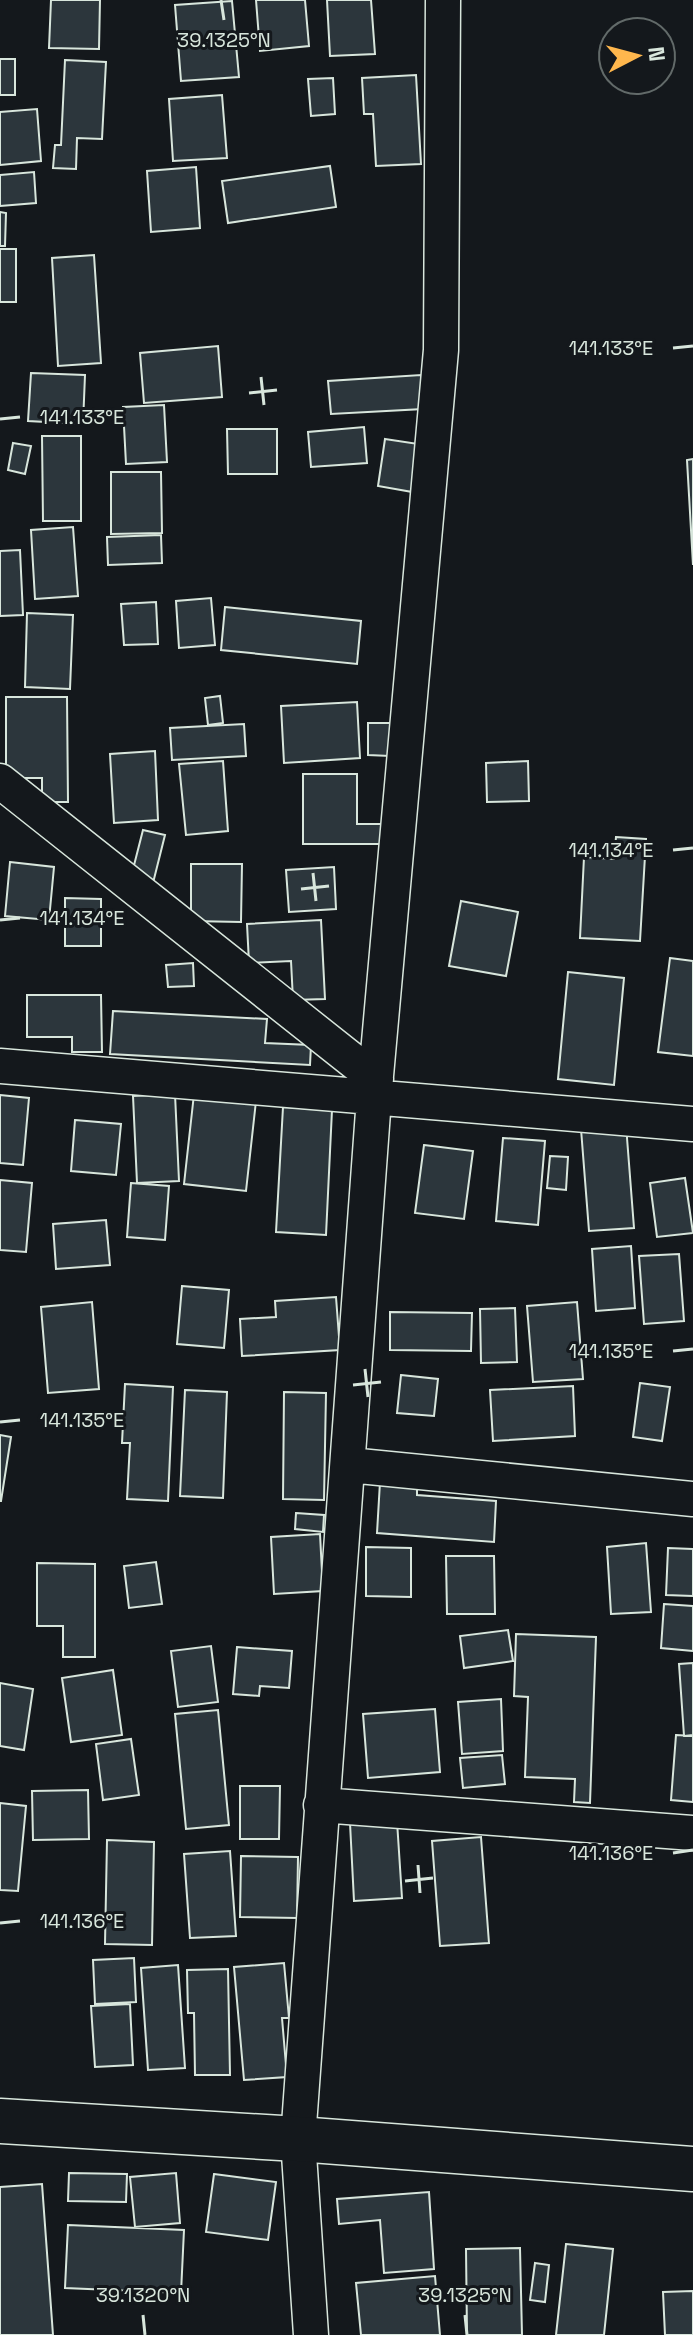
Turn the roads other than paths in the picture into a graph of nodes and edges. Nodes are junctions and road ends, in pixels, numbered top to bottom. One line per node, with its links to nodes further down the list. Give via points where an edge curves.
1 (443, 0): 4 (street, via 441,350)
2 (0, 781): 4 (street)
3 (0, 1066): 4 (street)
4 (375, 1088): 5 (street); 6 (street)
5 (693, 1124)
6 (349, 1465): 7 (street); 8 (street)
7 (693, 1499)
8 (321, 1805): 9 (street); 11 (street)
9 (693, 1833)
10 (0, 2121): 11 (street)
11 (298, 2139): 12 (street); 13 (street)
12 (693, 2169)
13 (311, 2335)

